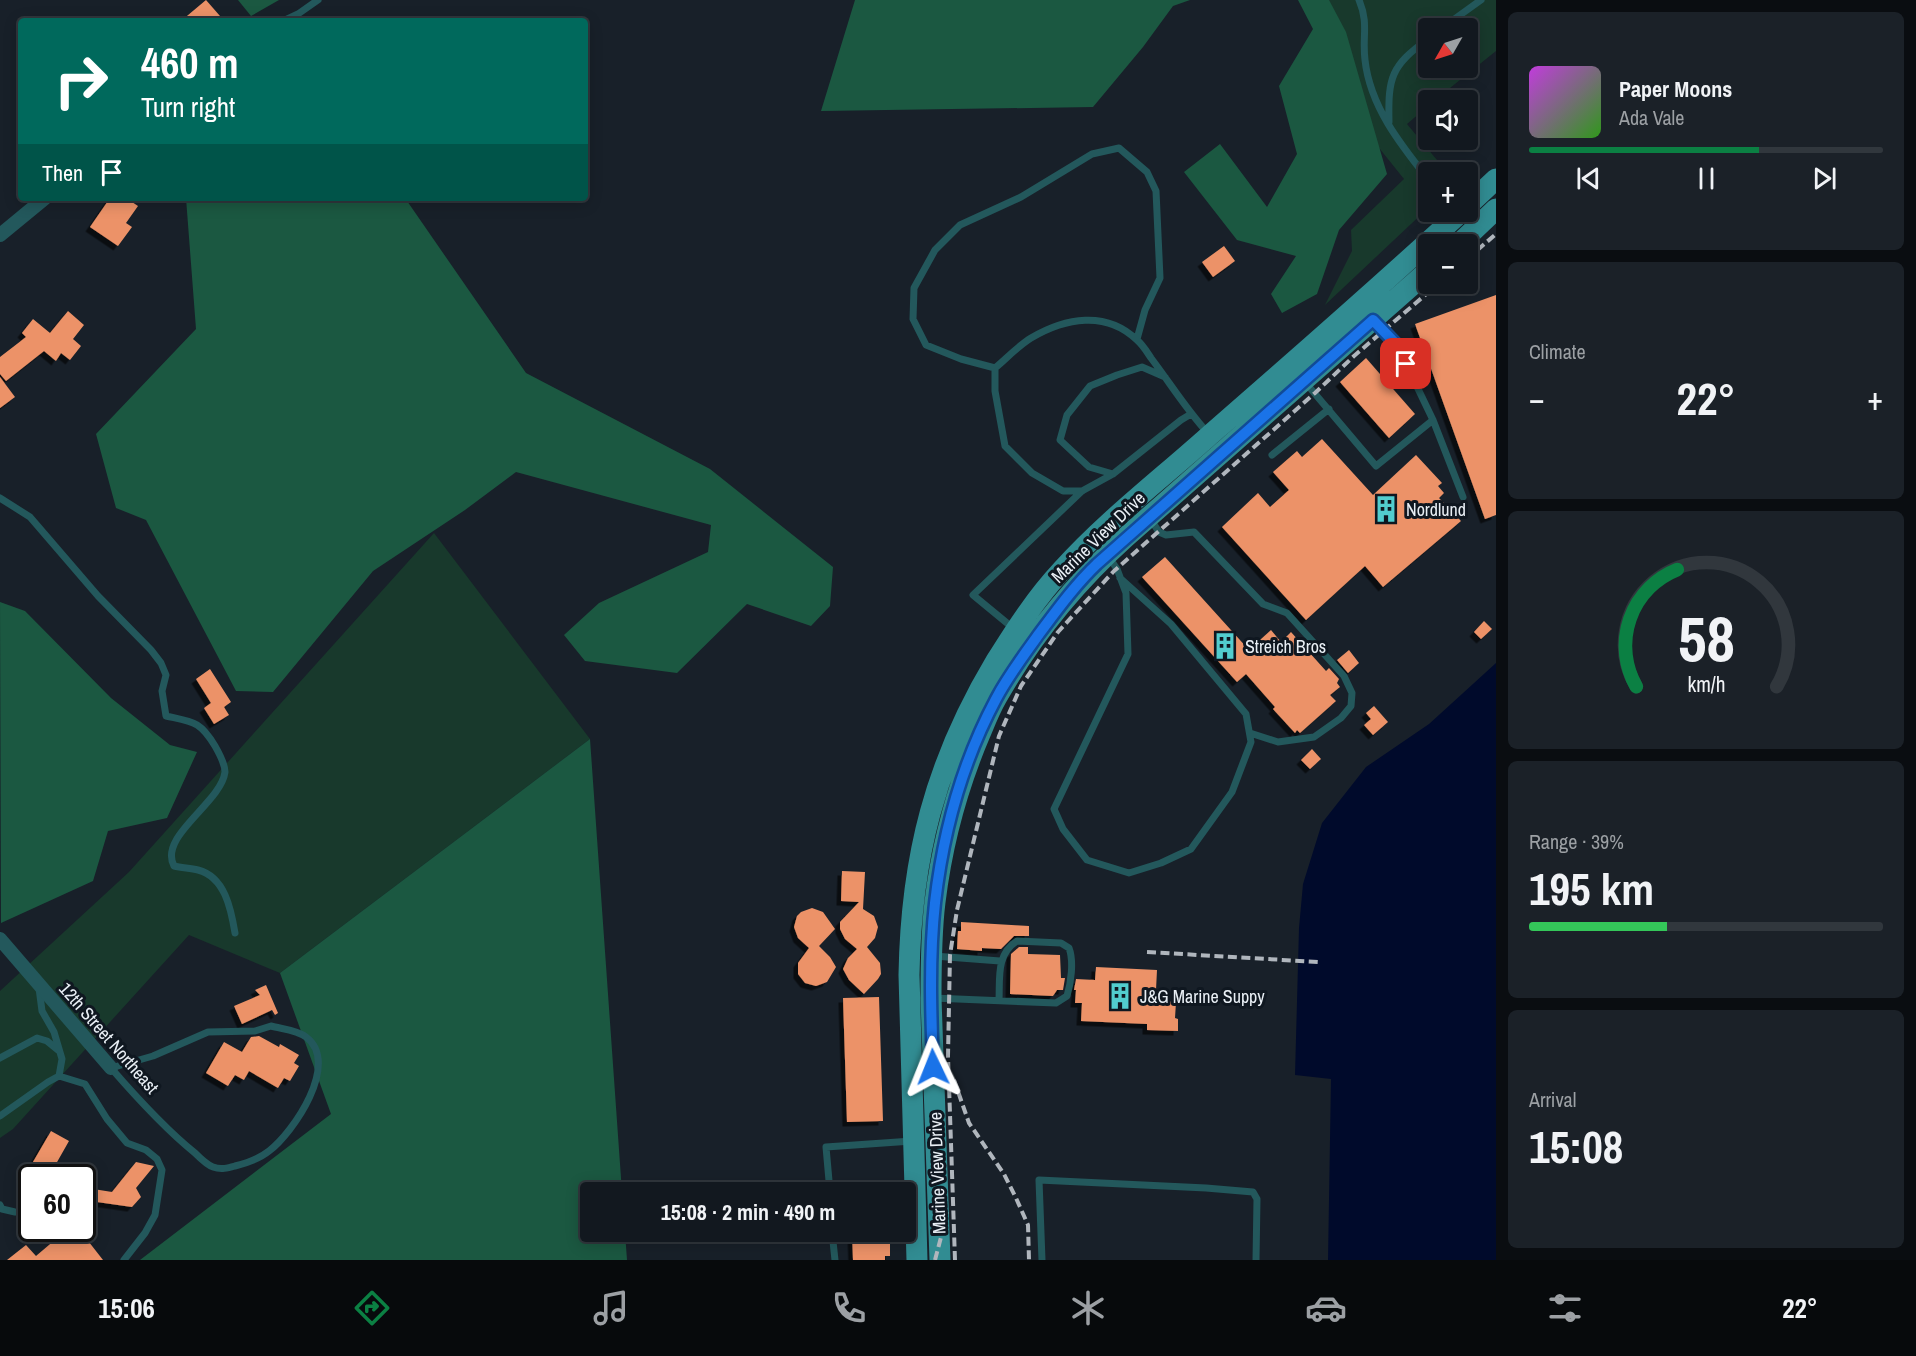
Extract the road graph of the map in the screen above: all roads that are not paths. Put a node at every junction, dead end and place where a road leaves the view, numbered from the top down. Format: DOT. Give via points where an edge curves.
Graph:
graph roads {
  1 [pos="318,0"];
  2 [pos="1359,0"];
  3 [pos="1481,0"];
  4 [pos="289,18"];
  5 [pos="1456,18"];
  6 [pos="1418,47"];
  7 [pos="1389,124"];
  8 [pos="1418,167"];
  9 [pos="1496,179"];
  10 [pos="1478,195"];
  11 [pos="41,201"];
  12 [pos="1496,209"];
  13 [pos="1449,222"];
  14 [pos="1469,234"];
  15 [pos="0,235"];
  16 [pos="1418,280"];
  17 [pos="1373,320"];
  18 [pos="1137,339"];
  19 [pos="995,368"];
  20 [pos="1167,378"];
  21 [pos="1304,380"];
  22 [pos="1329,409"];
  23 [pos="1191,414"];
  24 [pos="1433,420"];
  25 [pos="1210,436"];
  26 [pos="1272,455"];
  27 [pos="1113,474"];
  28 [pos="1082,491"];
  29 [pos="1463,497"];
  30 [pos="0,498"];
  31 [pos="1149,516"];
  32 [pos="1107,554"];
  33 [pos="1120,578"];
  34 [pos="1015,630"];
  35 [pos="1250,733"];
  36 [pos="235,933"];
  37 [pos="0,939"];
  38 [pos="932,956"];
  39 [pos="1000,961"];
  40 [pos="39,985"];
  41 [pos="931,998"];
  42 [pos="999,1000"];
  43 [pos="58,1050"];
  44 [pos="0,1058"];
  45 [pos="111,1068"];
  46 [pos="59,1076"];
  47 [pos="0,1116"];
  48 [pos="936,1139"];
  49 [pos="914,1140"];
  50 [pos="829,1182"];
  51 [pos="1,1209"];
  52 [pos="18,1212"];
  53 [pos="833,1242"];
  54 [pos="124,1260"];
  55 [pos="835,1260"];
  56 [pos="917,1260"];
  57 [pos="940,1260"];
  58 [pos="1042,1260"];
  59 [pos="1256,1260"];
  1 -- 4 [label="lane"];
  2 -- 7 [label="lane" via="1365,15 1369,79"];
  3 -- 5 [label="lane"];
  6 -- 7 [label="lane" via="1396,69 1388,95"];
  7 -- 8 [label="lane"];
  9 -- 10 [label="main road, Marine View Drive"];
  11 -- 15 [label="street"];
  12 -- 14 [label="main road"];
  13 -- 25 [label="main road, Marine View Drive"];
  16 -- 17 [label="main road, Marine View Drive"];
  17 -- 21 [label="main road, Marine View Drive"];
  17 -- 24 [label="lane" via="1397,345"];
  18 -- 19 [label="lane" via="1112,322 1083,319 1058,325 1029,339"];
  18 -- 19 [label="lane" via="1160,278 1156,191 1148,171 1119,148 1092,154 1021,197 960,225 935,250 914,288 913,319 926,345"];
  18 -- 20 [label="lane"];
  19 -- 28 [label="lane" via="1005,446 1032,473 1063,491"];
  20 -- 23 [label="lane"];
  20 -- 27 [label="lane" via="1143,367 1117,375 1090,386 1067,415 1060,440 1089,467"];
  21 -- 22 [label="lane"];
  21 -- 31 [label="main road, Marine View Drive"];
  22 -- 24 [label="lane" via="1376,466"];
  22 -- 26 [label="lane"];
  23 -- 25 [label="lane"];
  23 -- 27 [label="lane"];
  24 -- 29 [label="lane"];
  25 -- 34 [label="main road, Marine View Drive" via="1118,514 1063,568"];
  27 -- 28 [label="lane"];
  28 -- 34 [label="lane" via="973,595"];
  30 -- 36 [label="lane" via="30,517 161,663 166,675 162,691 166,716 196,722 210,737 225,770 220,788 186,826 171,849 170,859 174,866 199,870 216,879 232,914"];
  31 -- 32 [label="main road, Marine View Drive"];
  31 -- 35 [label="lane" via="1159,532 1166,535 1194,532 1263,604 1287,613 1344,676 1352,693 1351,706 1341,718 1314,737 1278,742"];
  32 -- 33 [label="lane"];
  32 -- 38 [label="main road, Marine View Drive" via="1059,607 996,698 960,784 947,835 935,902"];
  33 -- 35 [label="lane" via="1171,624 1246,714"];
  33 -- 35 [label="lane" via="1126,593 1128,654 1054,809 1063,829 1087,860 1129,873 1191,849 1232,792 1251,742"];
  34 -- 49 [label="main road, Marine View Drive" via="978,691 953,744 939,780 917,869 909,975"];
  37 -- 40 [label="street, 12th Street Northeast"];
  38 -- 39 [label="lane"];
  38 -- 41 [label="main road, Marine View Drive"];
  39 -- 42 [label="lane"];
  39 -- 42 [label="lane" via="1017,941 1061,943 1070,952 1069,988 1062,1001"];
  40 -- 43 [label="lane" via="42,1011 54,1032"];
  40 -- 45 [label="street, 12th Street Northeast"];
  41 -- 42 [label="lane"];
  41 -- 48 [label="main road, Marine View Drive"];
  43 -- 44 [label="lane" via="37,1038"];
  43 -- 46 [label="lane" via="62,1059"];
  45 -- 45 [label="lane, 12th Street Northeast" via="182,1143 212,1167 224,1169 249,1163 284,1137 301,1116 314,1089 318,1060 306,1037 271,1026 255,1031 208,1032 153,1056"];
  46 -- 47 [label="lane"];
  46 -- 54 [label="lane" via="85,1084 127,1143 146,1150 162,1170 155,1215"];
  48 -- 49 [label="lane"];
  48 -- 57 [label="main road, Marine View Drive"];
  49 -- 50 [label="lane" via="826,1147"];
  49 -- 56 [label="main road, Marine View Drive"];
  51 -- 52 [label="lane"];
  53 -- 55 [label="lane"];
  58 -- 59 [label="lane" via="1040,1180 1253,1192 1257,1199"];
}
